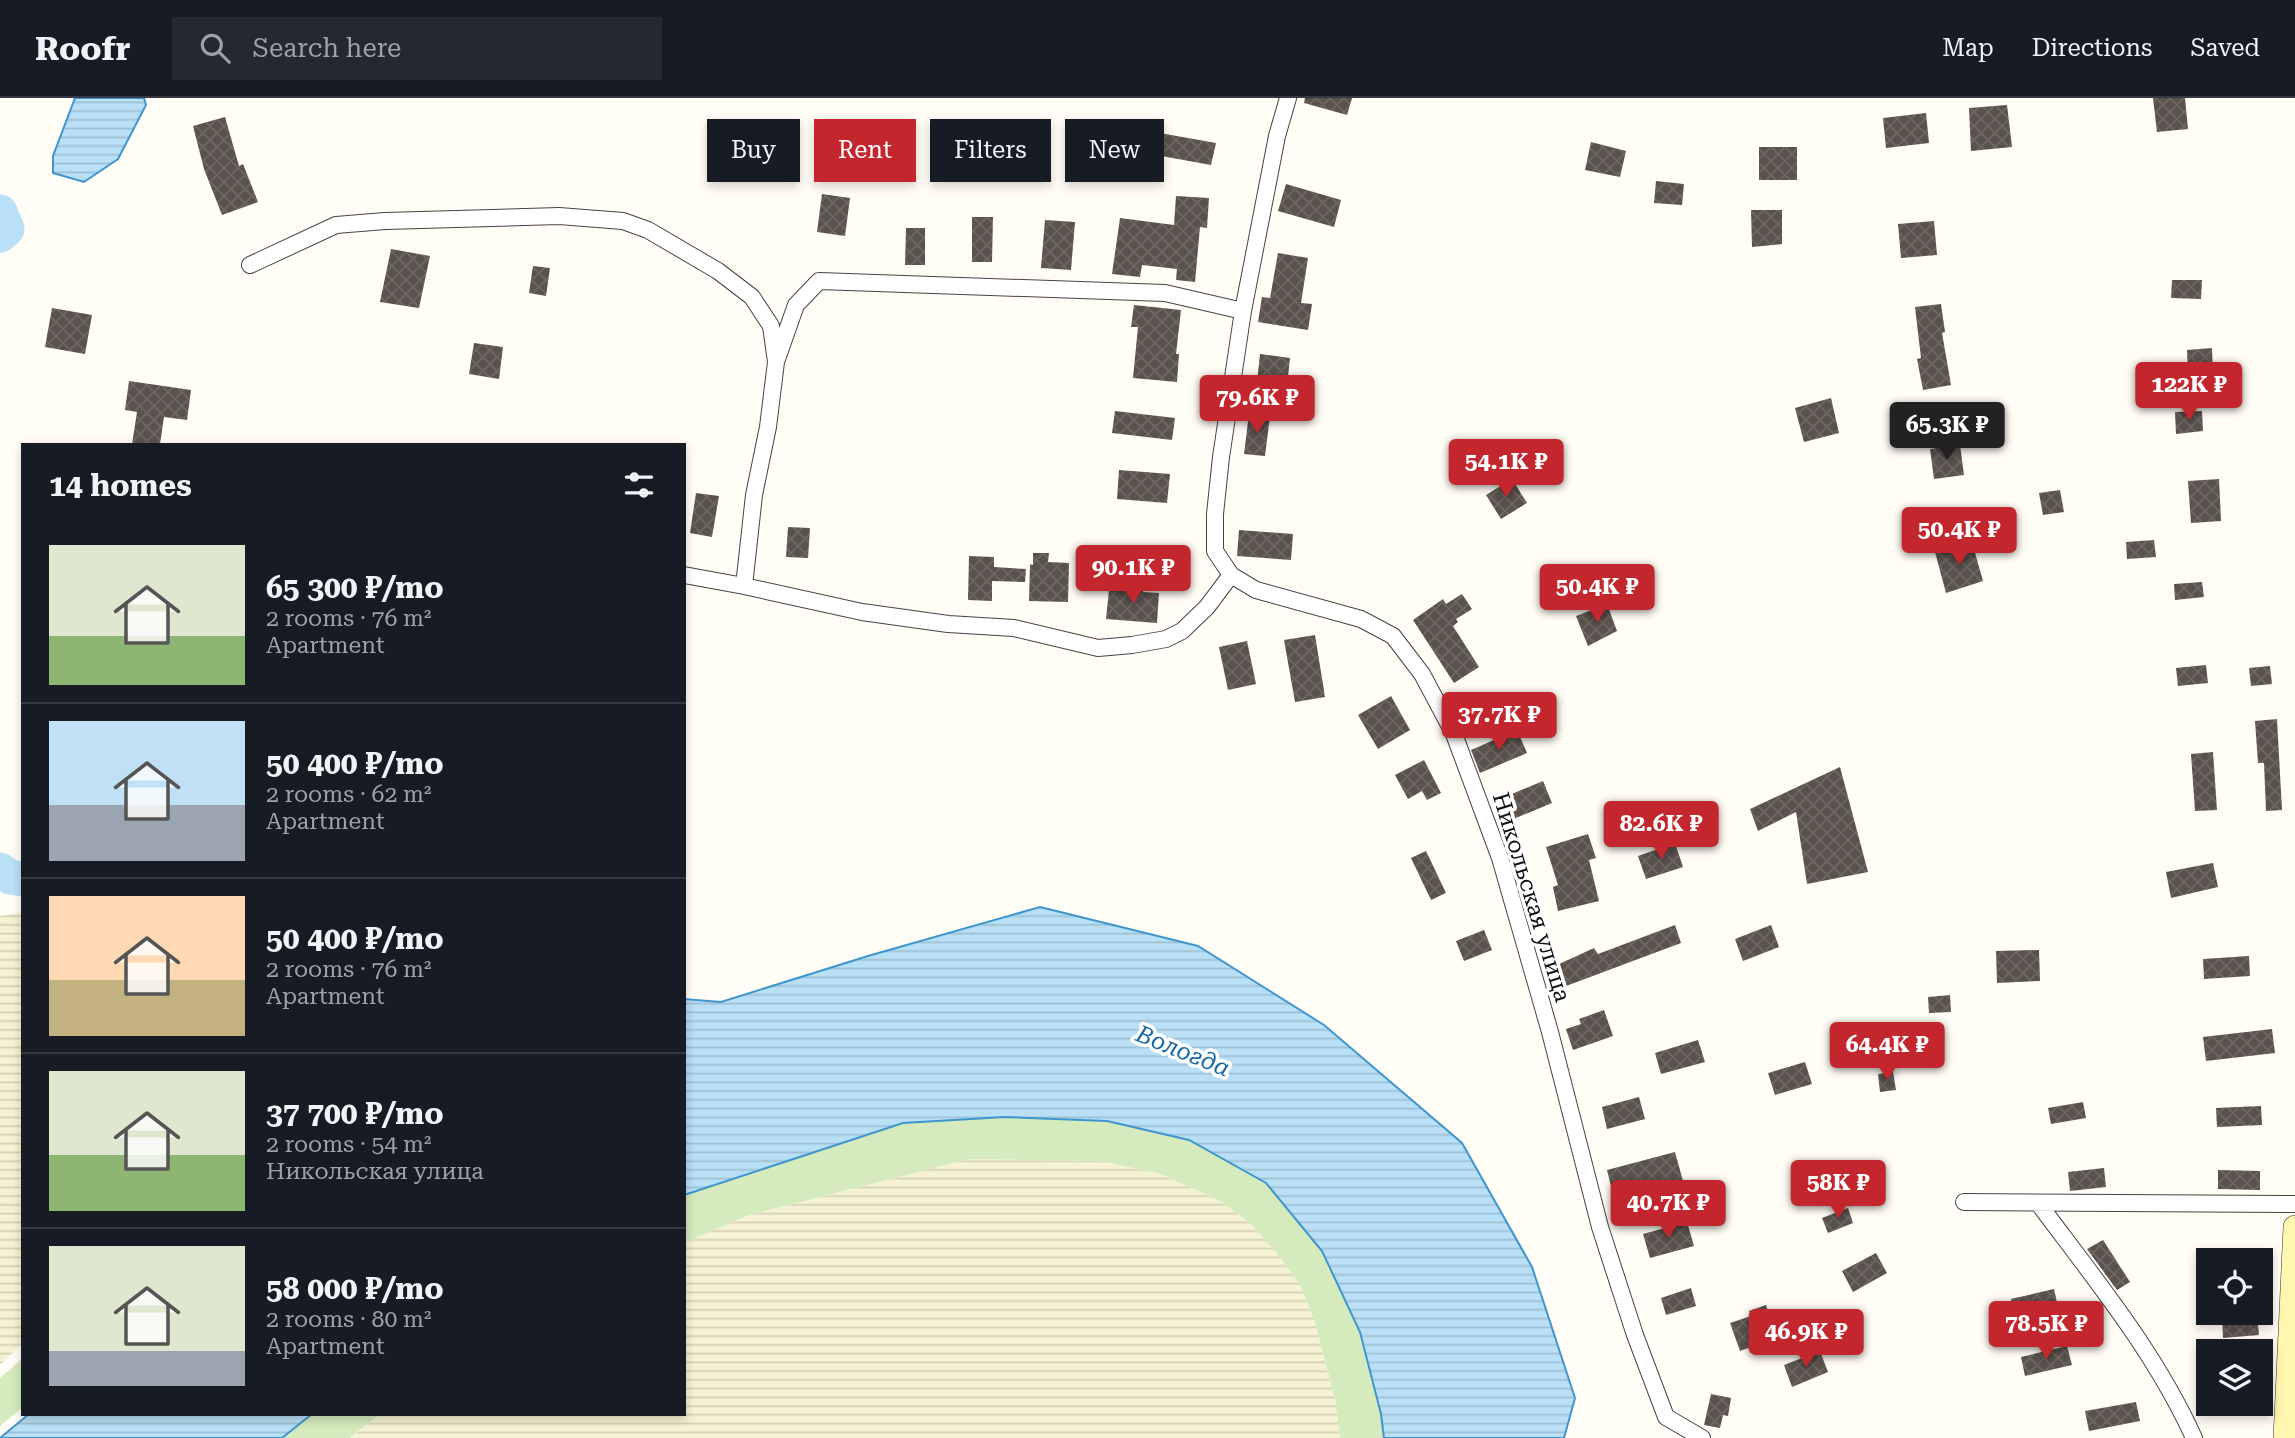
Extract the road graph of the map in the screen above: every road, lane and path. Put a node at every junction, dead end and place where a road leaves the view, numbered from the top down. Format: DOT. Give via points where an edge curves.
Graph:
graph roads {
  1 [pos="1289,98"];
  2 [pos="250,265"];
  3 [pos="1243,311"];
  4 [pos="776,362"];
  5 [pos="686,575"];
  6 [pos="1231,575"];
  7 [pos="744,586"];
  8 [pos="1964,1202"];
  9 [pos="2038,1203"];
  10 [pos="2295,1204"];
  11 [pos="2295,1227"];
  12 [pos="1702,1438"];
  13 [pos="2194,1438"];
  14 [pos="2285,1438"];
  1 -- 3 [label="street" via="1277,136"];
  2 -- 4 [label="street" via="336,225 559,216 623,221 684,250 752,297 771,326"];
  3 -- 4 [label="street" via="1165,293 819,281 796,305"];
  3 -- 6 [label="street" via="1215,514 1216,551"];
  4 -- 7 [label="street"];
  5 -- 7 [label="street"];
  6 -- 7 [label="street" via="1182,631 1166,639 1098,648 1014,628 862,612"];
  6 -- 12 [label="street, Никольская улица" via="1256,590 1361,619 1394,636 1422,674 1454,734 1500,858 1600,1227 1635,1335 1666,1417"];
  8 -- 9 [label="street"];
  9 -- 10 [label="street"];
  9 -- 13 [label="street" via="2176,1398"];
  11 -- 14 [label="street"];
}
